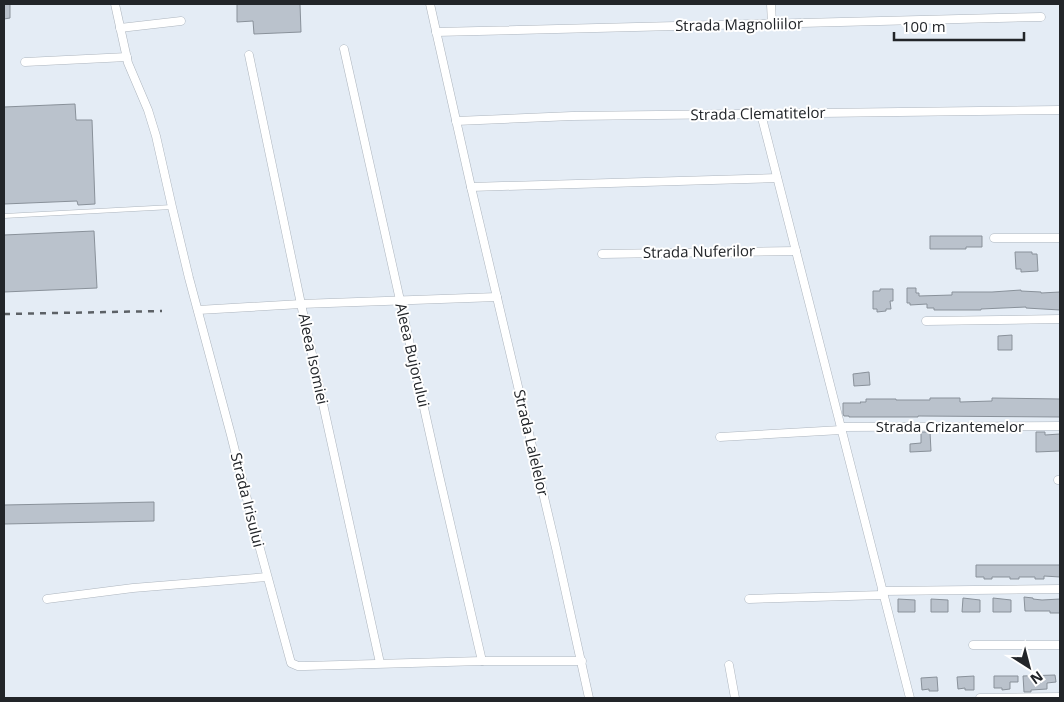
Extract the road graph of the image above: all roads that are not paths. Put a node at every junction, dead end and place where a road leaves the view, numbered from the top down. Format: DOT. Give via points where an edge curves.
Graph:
graph roads {
  1 [pos="115,4"];
  2 [pos="430,4"];
  3 [pos="770,4"];
  4 [pos="1041,17"];
  5 [pos="181,21"];
  6 [pos="772,24"];
  7 [pos="120,28"];
  8 [pos="436,32"];
  9 [pos="344,49"];
  10 [pos="249,55"];
  11 [pos="127,57"];
  12 [pos="25,62"];
  13 [pos="1060,110"];
  14 [pos="761,114"];
  15 [pos="456,121"];
  16 [pos="777,178"];
  17 [pos="472,187"];
  18 [pos="172,207"];
  19 [pos="4,216"];
  20 [pos="994,238"];
  21 [pos="1060,238"];
  22 [pos="796,251"];
  23 [pos="602,254"];
  24 [pos="497,297"];
  25 [pos="400,300"];
  26 [pos="301,304"];
  27 [pos="198,310"];
  28 [pos="1060,319"];
  29 [pos="926,320"];
  30 [pos="1060,426"];
  31 [pos="841,429"];
  32 [pos="720,437"];
  33 [pos="267,577"];
  34 [pos="1060,589"];
  35 [pos="883,593"];
  36 [pos="47,599"];
  37 [pos="749,599"];
  38 [pos="973,645"];
  39 [pos="1060,645"];
  40 [pos="482,661"];
  41 [pos="582,661"];
  42 [pos="380,663"];
  43 [pos="729,665"];
  44 [pos="1060,697"];
  45 [pos="589,698"];
  46 [pos="735,698"];
  47 [pos="910,698"];
  48 [pos="980,698"];
  1 -- 7 [label="street, Strada Irisului"];
  2 -- 8 [label="street, Strada Lalelelor"];
  3 -- 6 [label="street"];
  4 -- 6 [label="street, Strada Magnoliilor"];
  5 -- 7 [label="street"];
  6 -- 8 [label="street, Strada Magnoliilor"];
  7 -- 11 [label="street, Strada Irisului"];
  8 -- 15 [label="street, Strada Lalelelor"];
  9 -- 25 [label="street, Aleea Bujorului"];
  10 -- 26 [label="street, Aleea Isomiei"];
  11 -- 12 [label="street"];
  11 -- 18 [label="street, Strada Irisului" via="152,122"];
  13 -- 14 [label="street, Strada Clematitelor"];
  14 -- 15 [label="street, Strada Clematitelor"];
  14 -- 16 [label="street"];
  15 -- 17 [label="street, Strada Lalelelor"];
  16 -- 17 [label="street"];
  16 -- 22 [label="street"];
  17 -- 24 [label="street, Strada Lalelelor"];
  18 -- 19 [label="lane"];
  18 -- 27 [label="street, Strada Irisului"];
  20 -- 21 [label="street"];
  22 -- 23 [label="street, Strada Nuferilor"];
  22 -- 31 [label="street"];
  24 -- 25 [label="street"];
  24 -- 41 [label="street, Strada Lalelelor"];
  25 -- 26 [label="street"];
  25 -- 40 [label="street, Aleea Bujorului"];
  26 -- 27 [label="street"];
  26 -- 42 [label="street, Aleea Isomiei"];
  27 -- 33 [label="street, Strada Irisului"];
  28 -- 29 [label="street"];
  30 -- 31 [label="street, Strada Crizantemelor"];
  31 -- 32 [label="street"];
  31 -- 35 [label="street"];
  33 -- 36 [label="street"];
  33 -- 42 [label="street, Strada Irisului" via="291,663 306,666"];
  34 -- 35 [label="street"];
  35 -- 37 [label="street"];
  35 -- 47 [label="street"];
  38 -- 39 [label="street"];
  40 -- 41 [label="street, Strada Irisului"];
  40 -- 42 [label="street, Strada Irisului"];
  41 -- 45 [label="street, Strada Lalelelor"];
  43 -- 46 [label="street"];
  44 -- 48 [label="street"];
}
